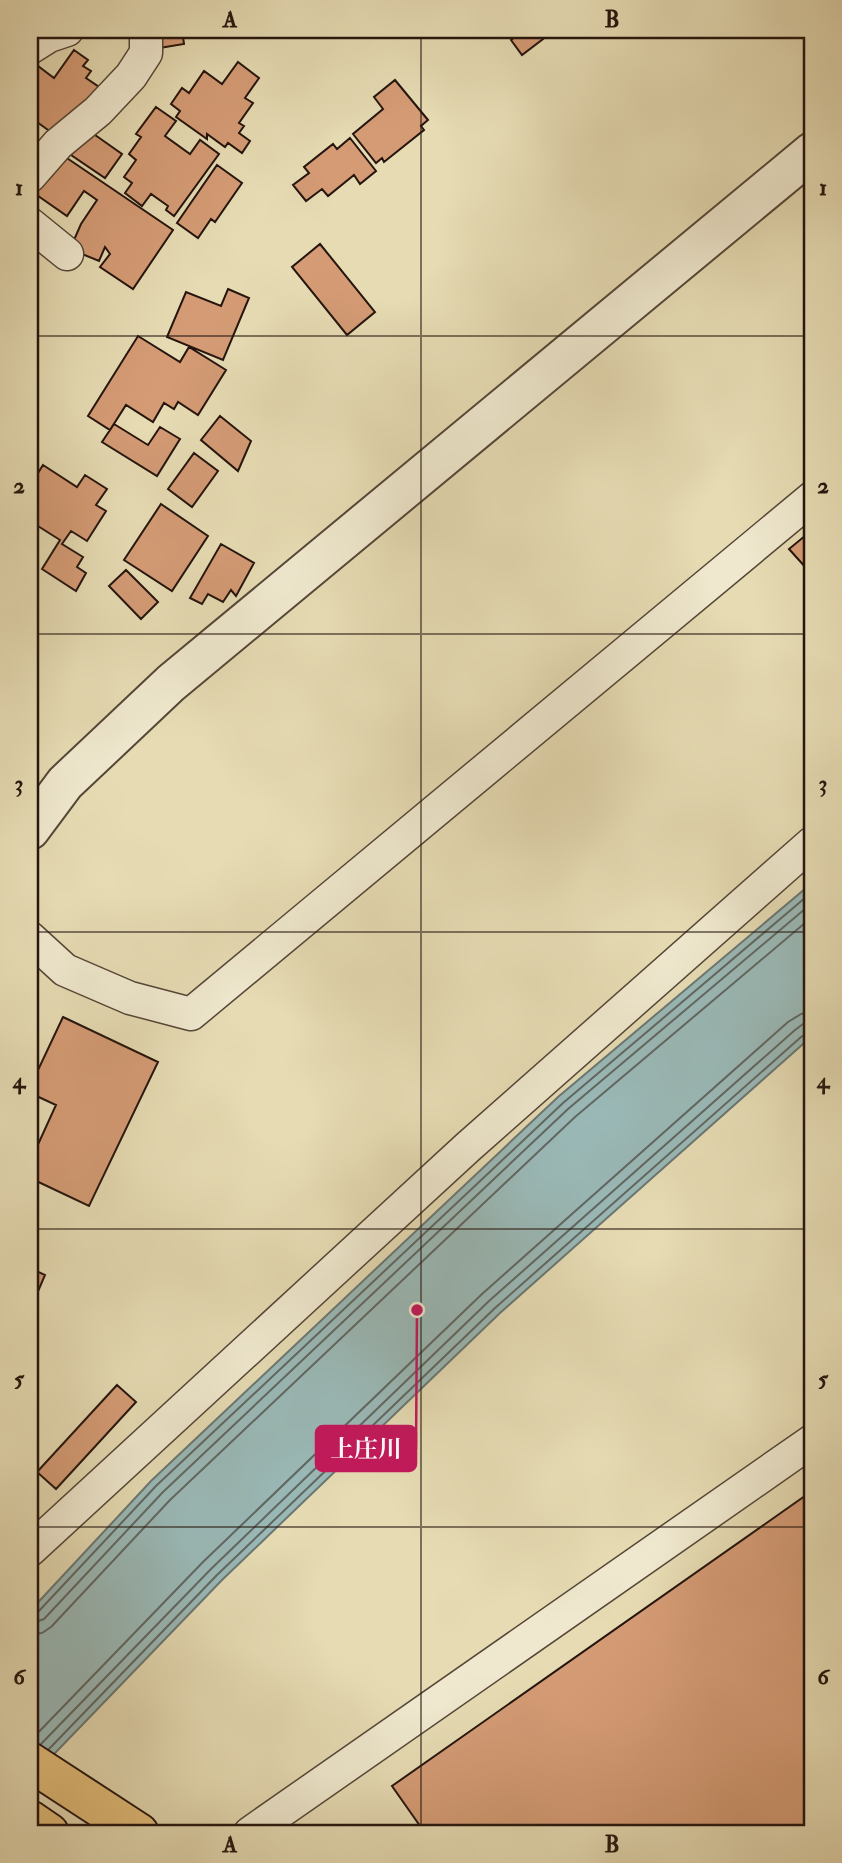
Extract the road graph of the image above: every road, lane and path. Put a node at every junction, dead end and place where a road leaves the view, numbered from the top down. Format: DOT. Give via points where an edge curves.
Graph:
graph roads {
  1 [pos="67,30"];
  2 [pos="146,30"];
  3 [pos="30,48"];
  4 [pos="812,152"];
  5 [pos="30,176"];
  6 [pos="30,224"];
  7 [pos="67,254"];
  8 [pos="812,498"];
  9 [pos="30,830"];
  10 [pos="812,843"];
  11 [pos="30,938"];
  12 [pos="812,1441"];
  13 [pos="30,1550"];
  14 [pos="30,1762"];
  15 [pos="30,1820"];
  16 [pos="48,1833"];
  17 [pos="139,1833"];
  18 [pos="250,1833"];
  1 -- 3 [label="street"];
  2 -- 5 [label="street" via="146,52 131,76"];
  4 -- 9 [label="street" via="171,682 65,783"];
  6 -- 7 [label="street"];
  8 -- 11 [label="street" via="191,1014 130,998 65,970"];
  10 -- 13 [label="street" via="468,1147"];
  12 -- 18 [label="street"];
  14 -- 17 [label="highway"];
  15 -- 16 [label="highway"];
}
